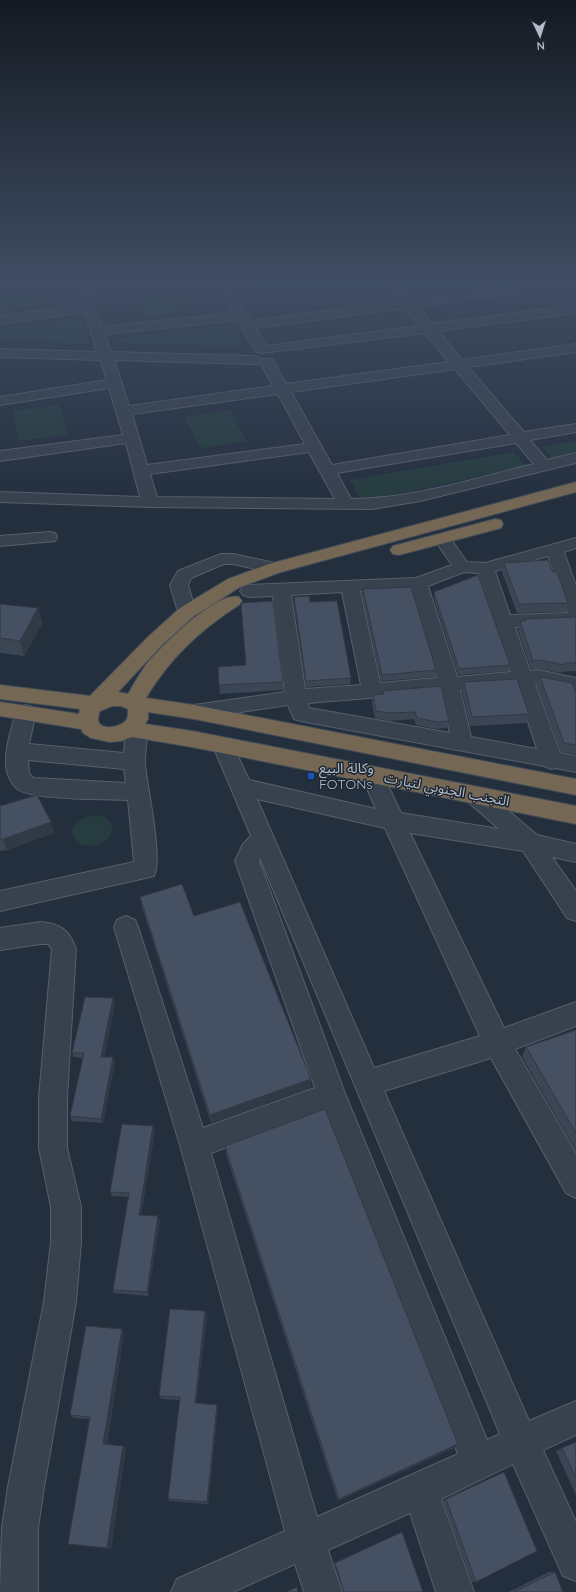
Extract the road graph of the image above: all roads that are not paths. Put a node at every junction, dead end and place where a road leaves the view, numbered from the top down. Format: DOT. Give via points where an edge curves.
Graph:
graph roads {
  1 [pos="106,354"];
  2 [pos="236,354"];
  3 [pos="269,354"];
  4 [pos="450,354"];
  5 [pos="533,354"];
  6 [pos="264,355"];
  7 [pos="459,365"];
  8 [pos="115,383"];
  9 [pos="282,390"];
  10 [pos="0,401"];
  11 [pos="124,411"];
  12 [pos="576,428"];
  13 [pos="520,437"];
  14 [pos="132,438"];
  15 [pos="313,447"];
  16 [pos="0,456"];
  17 [pos="576,458"];
  18 [pos="544,466"];
  19 [pos="327,470"];
  20 [pos="141,471"];
  21 [pos="576,487"];
  22 [pos="0,498"];
  23 [pos="150,502"];
  24 [pos="576,502"];
  25 [pos="346,504"];
  26 [pos="49,537"];
  27 [pos="0,540"];
  28 [pos="442,540"];
  29 [pos="576,543"];
  30 [pos="555,550"];
  31 [pos="276,568"];
  32 [pos="462,568"];
  33 [pos="485,568"];
  34 [pos="418,583"];
  35 [pos="350,587"];
  36 [pos="249,591"];
  37 [pos="281,591"];
  38 [pos="187,612"];
  39 [pos="576,612"];
  40 [pos="576,618"];
  41 [pos="504,621"];
  42 [pos="524,678"];
  43 [pos="449,684"];
  44 [pos="576,685"];
  45 [pos="372,691"];
  46 [pos="0,692"];
  47 [pos="133,703"];
  48 [pos="95,704"];
  49 [pos="0,708"];
  50 [pos="26,712"];
  51 [pos="194,712"];
  52 [pos="298,715"];
  53 [pos="87,723"];
  54 [pos="132,730"];
  55 [pos="462,742"];
  56 [pos="224,746"];
  57 [pos="17,751"];
  58 [pos="552,761"];
  59 [pos="134,762"];
  60 [pos="576,764"];
  61 [pos="372,775"];
  62 [pos="243,787"];
  63 [pos="576,787"];
  64 [pos="138,792"];
  65 [pos="475,795"];
  66 [pos="576,815"];
  67 [pos="393,821"];
  68 [pos="264,838"];
  69 [pos="530,843"];
  70 [pos="576,853"];
  71 [pos="0,901"];
  72 [pos="576,911"];
  73 [pos="126,927"];
  74 [pos="0,939"];
  75 [pos="576,1014"];
  76 [pos="497,1043"];
  77 [pos="366,1084"];
  78 [pos="332,1096"];
  79 [pos="194,1145"];
  80 [pos="576,1183"];
  81 [pos="576,1418"];
  82 [pos="521,1442"];
  83 [pos="479,1462"];
  84 [pos="420,1490"];
  85 [pos="306,1540"];
  86 [pos="576,1563"];
  87 [pos="19,1592"];
  88 [pos="190,1592"];
  89 [pos="323,1592"];
  90 [pos="455,1592"];
  1 -- 8 [label="street"];
  2 -- 6 [label="street"];
  3 -- 6 [label="street"];
  4 -- 7 [label="street"];
  5 -- 7 [label="street"];
  6 -- 9 [label="street"];
  7 -- 9 [label="street"];
  7 -- 13 [label="street"];
  8 -- 10 [label="street"];
  8 -- 11 [label="street"];
  9 -- 11 [label="street"];
  9 -- 15 [label="street"];
  11 -- 14 [label="street"];
  12 -- 13 [label="street"];
  13 -- 18 [label="street"];
  13 -- 19 [label="street"];
  14 -- 16 [label="street"];
  14 -- 20 [label="street"];
  15 -- 19 [label="street"];
  15 -- 20 [label="street"];
  17 -- 18 [label="street"];
  18 -- 25 [label="street" via="399,500"];
  19 -- 25 [label="street"];
  20 -- 23 [label="street"];
  21 -- 31 [label="highway"];
  22 -- 23 [label="street"];
  23 -- 25 [label="street"];
  24 -- 28 [label="highway"];
  26 -- 27 [label="street"];
  28 -- 32 [label="street"];
  28 -- 36 [label="highway" via="328,567"];
  29 -- 30 [label="street"];
  30 -- 33 [label="street"];
  30 -- 39 [label="street"];
  31 -- 38 [label="highway" via="234,583"];
  31 -- 38 [label="street" via="221,559 184,575 178,585"];
  32 -- 33 [label="street"];
  32 -- 34 [label="street"];
  33 -- 41 [label="street"];
  34 -- 35 [label="street"];
  34 -- 43 [label="street"];
  35 -- 37 [label="street"];
  35 -- 45 [label="street"];
  36 -- 37 [label="street"];
  36 -- 47 [label="highway" via="218,610 186,635 154,670"];
  37 -- 52 [label="street"];
  38 -- 48 [label="highway"];
  40 -- 41 [label="street"];
  41 -- 42 [label="street"];
  42 -- 43 [label="street"];
  42 -- 44 [label="street" via="538,677"];
  42 -- 58 [label="street"];
  43 -- 45 [label="street"];
  43 -- 55 [label="street"];
  45 -- 52 [label="street"];
  46 -- 48 [label="highway"];
  47 -- 48 [label="highway" via="110,698"];
  47 -- 51 [label="highway, التجنب الجنوبي لتيارت"];
  47 -- 54 [label="highway" via="138,706 139,713"];
  48 -- 53 [label="highway" via="88,713"];
  49 -- 50 [label="highway"];
  50 -- 53 [label="highway"];
  50 -- 57 [label="street"];
  51 -- 52 [label="highway, التجنب الجنوبي لتيارت"];
  51 -- 52 [label="street"];
  52 -- 55 [label="street"];
  52 -- 63 [label="highway, التجنب الجنوبي لتيارت"];
  53 -- 54 [label="highway" via="104,735"];
  54 -- 56 [label="highway, التجنب الجنوبي لتيارت"];
  54 -- 59 [label="street"];
  55 -- 58 [label="street"];
  56 -- 61 [label="highway, التجنب الجنوبي لتيارت"];
  56 -- 62 [label="street"];
  57 -- 59 [label="street"];
  57 -- 64 [label="street" via="19,775 30,785"];
  58 -- 60 [label="street"];
  59 -- 64 [label="street"];
  61 -- 65 [label="highway, التجنب الجنوبي لتيارت"];
  61 -- 67 [label="street"];
  62 -- 67 [label="street"];
  62 -- 68 [label="street"];
  64 -- 71 [label="street" via="146,869"];
  65 -- 66 [label="highway, التجنب الجنوبي لتيارت"];
  65 -- 69 [label="street"];
  67 -- 69 [label="street"];
  67 -- 76 [label="street"];
  68 -- 77 [label="street"];
  68 -- 78 [label="street" via="251,850 247,861"];
  69 -- 70 [label="street"];
  69 -- 72 [label="street"];
  73 -- 79 [label="street"];
  74 -- 87 [label="street" via="23,935 53,935 64,949 52,1097 53,1148 66,1207 66,1242 60,1302 21,1521"];
  75 -- 76 [label="street"];
  76 -- 77 [label="street"];
  76 -- 80 [label="street"];
  77 -- 82 [label="street"];
  78 -- 79 [label="street"];
  78 -- 83 [label="street"];
  79 -- 85 [label="street"];
  81 -- 82 [label="street"];
  82 -- 83 [label="street"];
  82 -- 86 [label="street"];
  83 -- 84 [label="street"];
  84 -- 85 [label="street"];
  84 -- 90 [label="street"];
  85 -- 88 [label="street"];
  85 -- 89 [label="street"];
}
